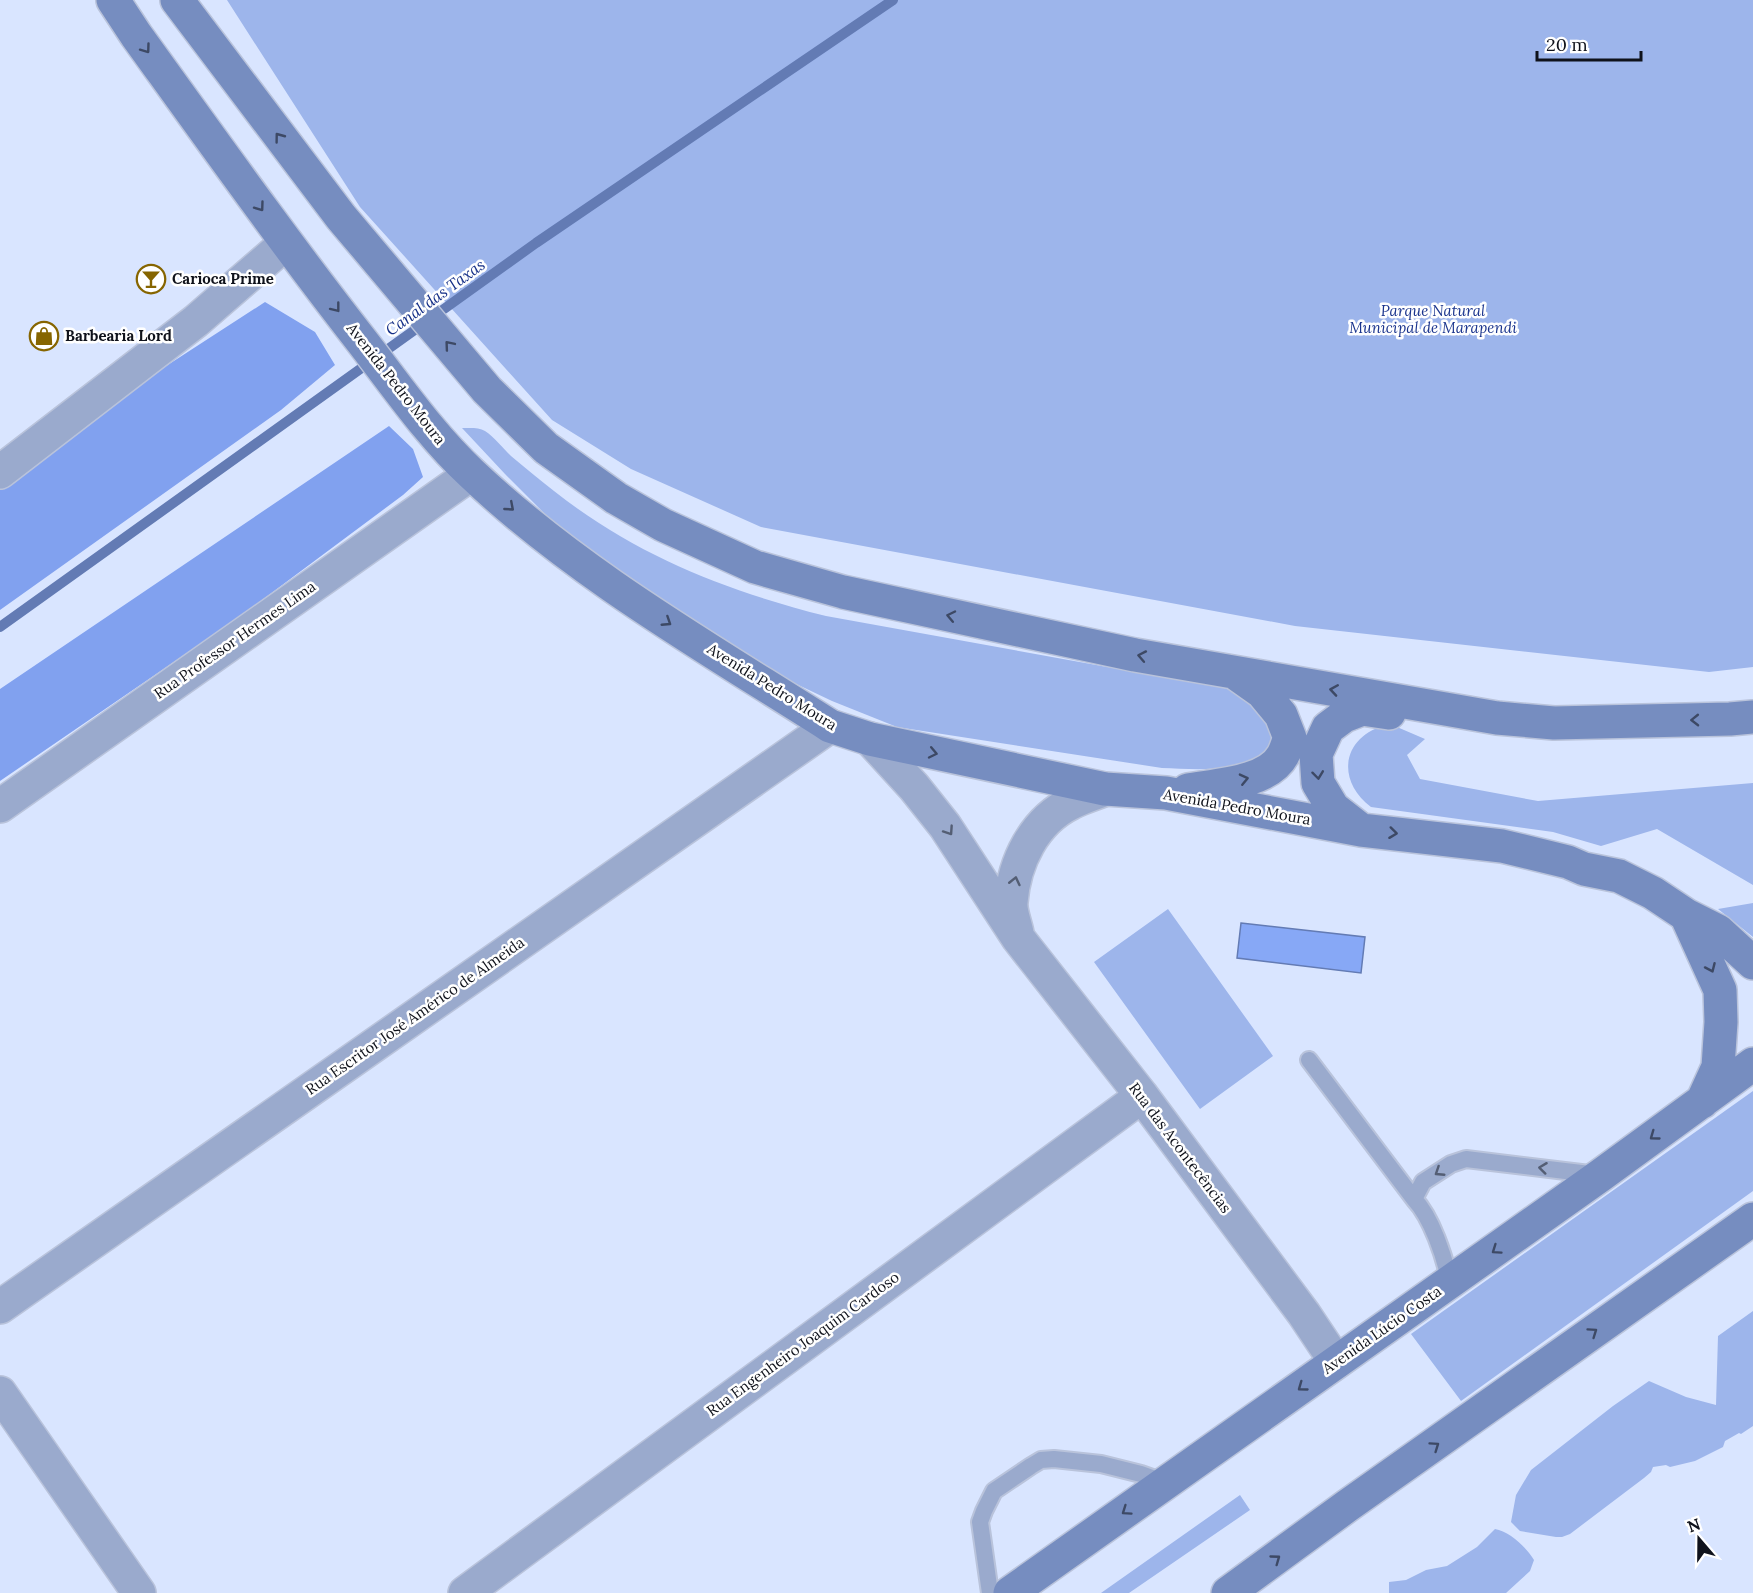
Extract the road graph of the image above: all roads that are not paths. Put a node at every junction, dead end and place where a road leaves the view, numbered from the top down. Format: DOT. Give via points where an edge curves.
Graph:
graph roads {
  1 [pos="113,0"];
  2 [pos="177,0"];
  3 [pos="293,253"];
  4 [pos="0,472"];
  5 [pos="471,474"];
  6 [pos="1238,674"];
  7 [pos="1753,717"];
  8 [pos="1497,718"];
  9 [pos="830,726"];
  10 [pos="870,739"];
  11 [pos="1105,789"];
  12 [pos="1166,794"];
  13 [pos="0,806"];
  14 [pos="1361,830"];
  15 [pos="1686,915"];
  16 [pos="1018,938"];
  17 [pos="1753,963"];
  18 [pos="1308,1060"];
  19 [pos="1753,1064"];
  20 [pos="1142,1096"];
  21 [pos="1702,1102"];
  22 [pos="1601,1175"];
  23 [pos="1414,1199"];
  24 [pos="1753,1219"];
  25 [pos="1450,1282"];
  26 [pos="0,1306"];
  27 [pos="1336,1362"];
  28 [pos="0,1393"];
  29 [pos="1166,1483"];
  30 [pos="139,1593"];
  31 [pos="465,1593"];
  32 [pos="990,1593"];
  33 [pos="1010,1593"];
  34 [pos="1228,1593"];
  1 -- 3 [label="main road, Avenida Pedro Moura, one-way"];
  6 -- 2 [label="main road, one-way" via="843,592 754,567 663,525 616,498 546,448 487,390 340,217"];
  3 -- 4 [label="street" via="196,321"];
  3 -- 5 [label="main road, Avenida Pedro Moura, one-way" via="437,438"];
  5 -- 9 [label="main road, Avenida Pedro Moura, one-way" via="535,529 616,588"];
  5 -- 13 [label="street, Rua Professor Hermes Lima"];
  8 -- 6 [label="main road, one-way"];
  12 -- 6 [label="main road, one-way" via="1250,778 1268,770 1282,757 1290,738 1281,715 1262,692"];
  7 -- 8 [label="main road, one-way" via="1554,723"];
  8 -- 14 [label="main road, one-way" via="1466,725 1362,709 1328,728 1316,754 1318,783 1333,808"];
  9 -- 10 [label="main road, Avenida Pedro Moura"];
  9 -- 26 [label="street, Rua Escritor José Américo de Almeida"];
  10 -- 11 [label="main road, Avenida Pedro Moura, one-way"];
  10 -- 16 [label="street, Rua das Acontecências, one-way" via="945,826"];
  11 -- 12 [label="main road, Avenida Pedro Moura"];
  16 -- 11 [label="street, Rua das Acontecências, one-way" via="1011,904 1024,852 1039,827 1069,804"];
  12 -- 14 [label="main road, Avenida Pedro Moura"];
  14 -- 15 [label="main road, Avenida Pedro Moura, one-way" via="1502,846 1568,862 1619,876"];
  15 -- 17 [label="main road, Avenida Pedro Moura" via="1718,932"];
  15 -- 21 [label="main road, one-way" via="1720,990 1718,1067"];
  16 -- 20 [label="street, Rua das Acontecências"];
  18 -- 23 [label="lane"];
  19 -- 21 [label="main road, Avenida Lúcio Costa"];
  20 -- 27 [label="street, Rua das Acontecências"];
  20 -- 31 [label="street, Rua Engenheiro Joaquim Cardoso"];
  21 -- 22 [label="main road, Avenida Lúcio Costa, one-way"];
  22 -- 23 [label="lane, one-way" via="1466,1159 1424,1182"];
  22 -- 25 [label="main road, Avenida Lúcio Costa, one-way"];
  23 -- 25 [label="lane" via="1421,1206"];
  34 -- 24 [label="main road, one-way"];
  25 -- 27 [label="main road, Avenida Lúcio Costa"];
  27 -- 29 [label="main road, Avenida Lúcio Costa, one-way"];
  28 -- 30 [label="street"];
  29 -- 32 [label="lane" via="1101,1464 1041,1460 1031,1466 994,1491 980,1522"];
  29 -- 33 [label="main road, Avenida Lúcio Costa, one-way"];
}
